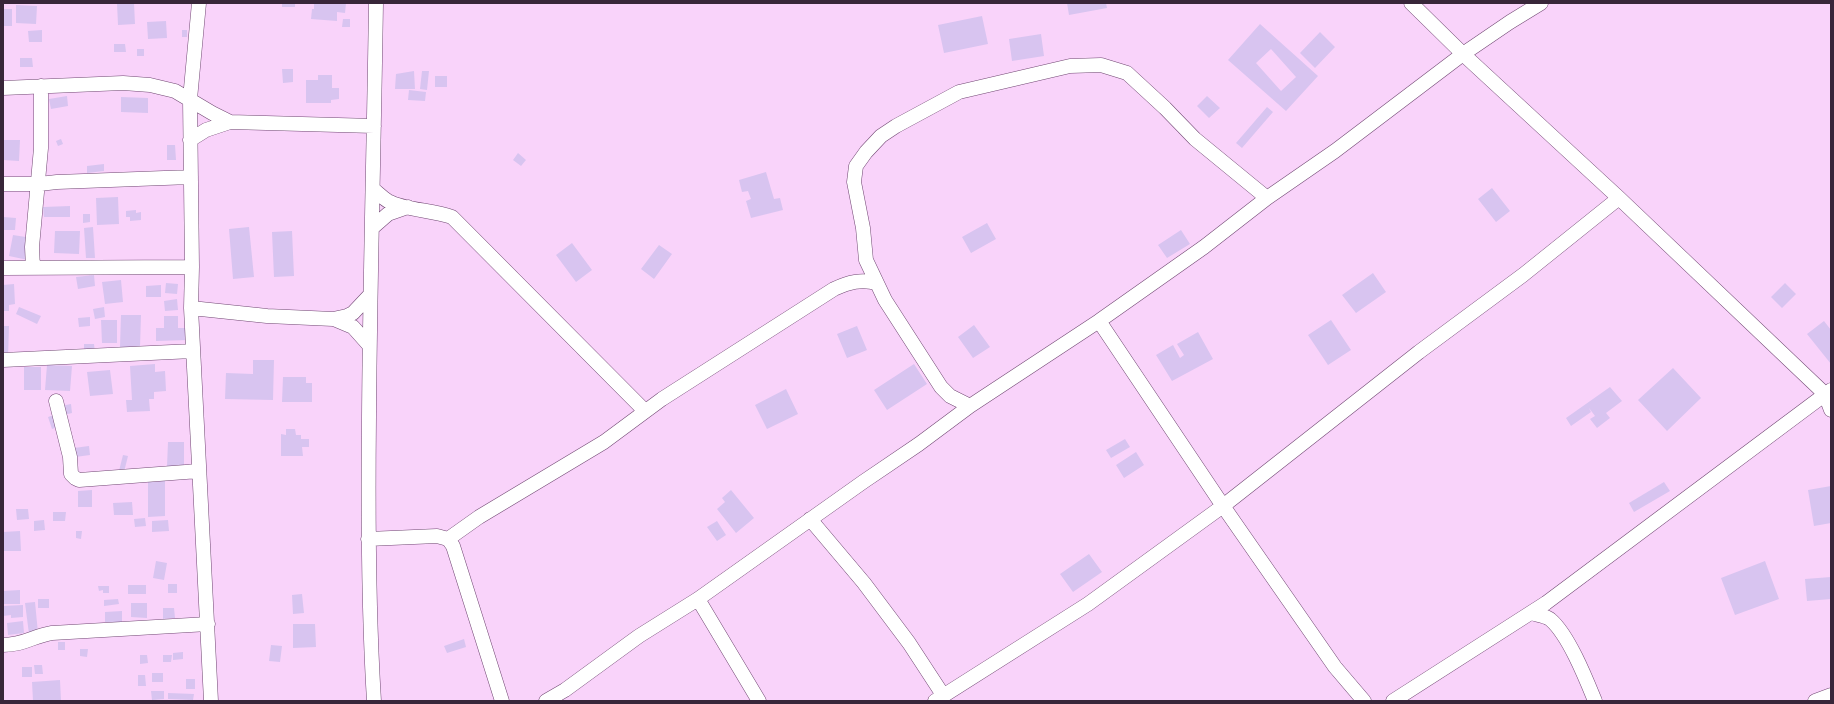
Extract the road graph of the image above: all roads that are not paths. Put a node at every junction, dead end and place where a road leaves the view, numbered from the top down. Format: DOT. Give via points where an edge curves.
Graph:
graph roads {
  1 [pos="199,3"];
  2 [pos="376,3"];
  3 [pos="1411,3"];
  4 [pos="1541,3"];
  5 [pos="1463,54"];
  6 [pos="41,86"];
  7 [pos="3,88"];
  8 [pos="190,99"];
  9 [pos="230,122"];
  10 [pos="374,126"];
  11 [pos="190,140"];
  12 [pos="191,177"];
  13 [pos="3,184"];
  14 [pos="39,184"];
  15 [pos="373,189"];
  16 [pos="1267,198"];
  17 [pos="1619,198"];
  18 [pos="408,207"];
  19 [pos="372,228"];
  20 [pos="192,267"];
  21 [pos="3,268"];
  22 [pos="33,268"];
  23 [pos="877,283"];
  24 [pos="370,296"];
  25 [pos="191,308"];
  26 [pos="333,319"];
  27 [pos="1099,321"];
  28 [pos="369,345"];
  29 [pos="194,351"];
  30 [pos="3,360"];
  31 [pos="1828,392"];
  32 [pos="56,401"];
  33 [pos="970,406"];
  34 [pos="1831,410"];
  35 [pos="645,411"];
  36 [pos="200,471"];
  37 [pos="1223,506"];
  38 [pos="810,519"];
  39 [pos="368,539"];
  40 [pos="448,539"];
  41 [pos="698,599"];
  42 [pos="1531,613"];
  43 [pos="208,624"];
  44 [pos="3,645"];
  45 [pos="1831,695"];
  46 [pos="939,698"];
  47 [pos="211,701"];
  48 [pos="374,701"];
  49 [pos="502,701"];
  50 [pos="546,701"];
  51 [pos="759,701"];
  52 [pos="1364,701"];
  53 [pos="1393,701"];
  54 [pos="1595,701"];
  55 [pos="1815,701"];
  1 -- 8 [label="street"];
  2 -- 10 [label="street"];
  3 -- 5 [label="street"];
  4 -- 5 [label="street"];
  5 -- 16 [label="street" via="1335,151"];
  5 -- 17 [label="street"];
  6 -- 7 [label="street"];
  6 -- 8 [label="street" via="123,83 150,85 175,90"];
  6 -- 14 [label="street"];
  8 -- 9 [label="street"];
  8 -- 11 [label="street"];
  9 -- 10 [label="street"];
  9 -- 11 [label="street" via="206,130"];
  10 -- 15 [label="street"];
  11 -- 12 [label="street"];
  12 -- 14 [label="street"];
  12 -- 20 [label="street"];
  13 -- 14 [label="street"];
  14 -- 22 [label="street" via="32,247"];
  15 -- 18 [label="street" via="388,201"];
  15 -- 19 [label="street"];
  16 -- 23 [label="street" via="1194,139 1127,73 1101,65 1070,66 959,92 896,126 881,136 866,152 856,166 854,182 866,260"];
  16 -- 27 [label="street" via="1204,247"];
  17 -- 31 [label="street"];
  17 -- 37 [label="street"];
  18 -- 19 [label="street" via="388,214"];
  18 -- 35 [label="street" via="452,218"];
  19 -- 24 [label="street"];
  20 -- 22 [label="street"];
  20 -- 25 [label="street"];
  21 -- 22 [label="street"];
  23 -- 33 [label="street" via="941,387 950,396"];
  23 -- 35 [label="street" via="855,281 834,289"];
  24 -- 26 [label="street" via="353,313"];
  24 -- 28 [label="street"];
  25 -- 26 [label="street" via="267,316"];
  25 -- 29 [label="street"];
  26 -- 28 [label="street" via="353,327"];
  27 -- 33 [label="street"];
  27 -- 37 [label="street"];
  28 -- 39 [label="street"];
  29 -- 30 [label="street"];
  29 -- 36 [label="street"];
  31 -- 34 [label="street"];
  31 -- 42 [label="street"];
  32 -- 36 [label="street" via="70,457 71,474 74,478 79,480"];
  33 -- 38 [label="street"];
  35 -- 40 [label="street" via="604,442 479,517"];
  36 -- 43 [label="street"];
  37 -- 46 [label="street" via="1088,604"];
  37 -- 52 [label="street" via="1335,667"];
  38 -- 41 [label="street"];
  38 -- 46 [label="street" via="864,582 909,643"];
  39 -- 40 [label="street" via="437,536"];
  39 -- 48 [label="street"];
  40 -- 49 [label="street" via="453,546"];
  41 -- 50 [label="street" via="639,636"];
  41 -- 51 [label="street"];
  42 -- 53 [label="street"];
  42 -- 54 [label="street" via="1551,619 1582,670"];
  43 -- 44 [label="street" via="52,633 20,644"];
  43 -- 47 [label="street"];
  45 -- 55 [label="street"];
}
